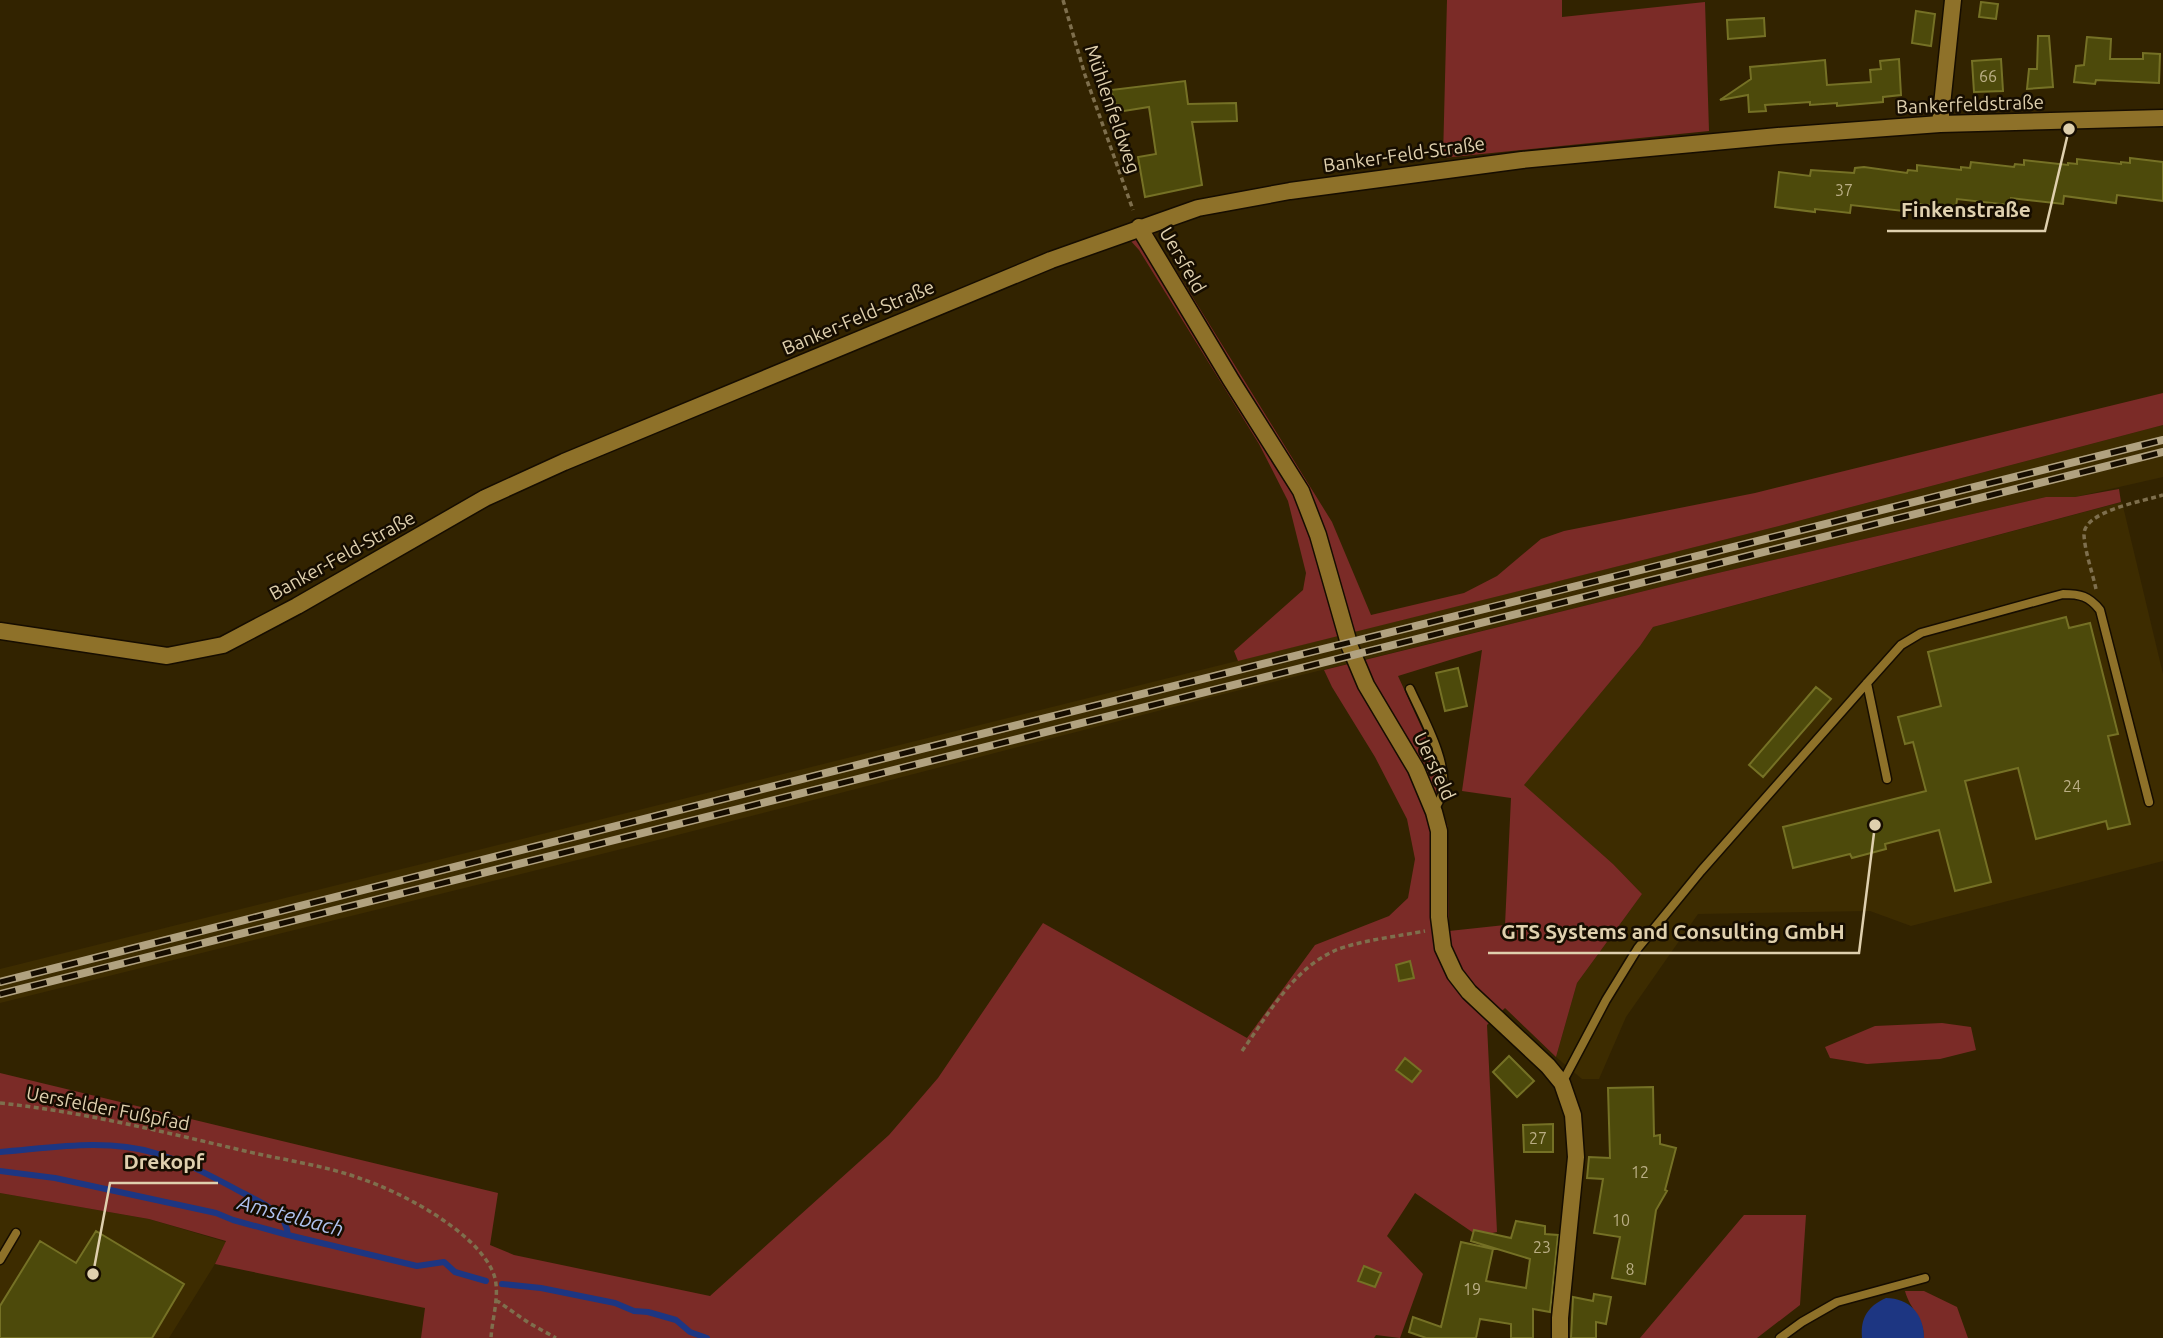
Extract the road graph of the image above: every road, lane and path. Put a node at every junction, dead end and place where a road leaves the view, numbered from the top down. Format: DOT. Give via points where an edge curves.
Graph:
graph roads {
  1 [pos="1063,0"];
  2 [pos="1953,0"];
  3 [pos="2163,118"];
  4 [pos="1940,124"];
  5 [pos="1778,136"];
  6 [pos="1139,227"];
  7 [pos="2163,495"];
  8 [pos="2092,599"];
  9 [pos="0,631"];
  10 [pos="1867,683"];
  11 [pos="1410,689"];
  12 [pos="1887,779"];
  13 [pos="2149,802"];
  14 [pos="1434,812"];
  15 [pos="1441,928"];
  16 [pos="1242,1051"];
  17 [pos="1562,1083"];
  18 [pos="0,1103"];
  19 [pos="16,1233"];
  20 [pos="0,1259"];
  21 [pos="1925,1278"];
  22 [pos="496,1300"];
  23 [pos="491,1338"];
  24 [pos="556,1338"];
  25 [pos="1560,1338"];
  26 [pos="1780,1338"];
  1 -- 6 [label="path, Mühlenfeldweg"];
  2 -- 4 [label="street"];
  3 -- 4 [label="street, Bankerfeldstraße"];
  4 -- 5 [label="street, Bankerfeldstraße"];
  5 -- 6 [label="street, Banker-Feld-Straße" via="1427,171 1198,208"];
  6 -- 9 [label="street, Banker-Feld-Straße" via="938,306 485,498 223,645 167,656"];
  6 -- 14 [label="street, Uersfeld" via="1301,491 1350,647"];
  7 -- 8 [label="path" via="2089,522 2084,535 2096,590"];
  8 -- 10 [label="lane" via="2063,594 1921,633 1901,645"];
  8 -- 13 [label="lane" via="2100,610"];
  10 -- 12 [label="lane"];
  10 -- 17 [label="lane" via="1638,948"];
  11 -- 14 [label="lane" via="1443,774 1443,793"];
  14 -- 15 [label="street, Uersfeld" via="1439,831"];
  15 -- 16 [label="path" via="1336,950 1318,961 1287,988"];
  15 -- 17 [label="street, Uersfeld" via="1443,948 1469,992"];
  17 -- 25 [label="street, Uersfeld" via="1573,1115 1576,1157"];
  18 -- 22 [label="path, Uersfelder Fußpfad" via="136,1125 359,1178 424,1207 481,1252 494,1273"];
  19 -- 20 [label="lane"];
  21 -- 26 [label="lane" via="1837,1302"];
  22 -- 23 [label="path, Uersfelder Fußpfad"];
  22 -- 24 [label="path"];
}
